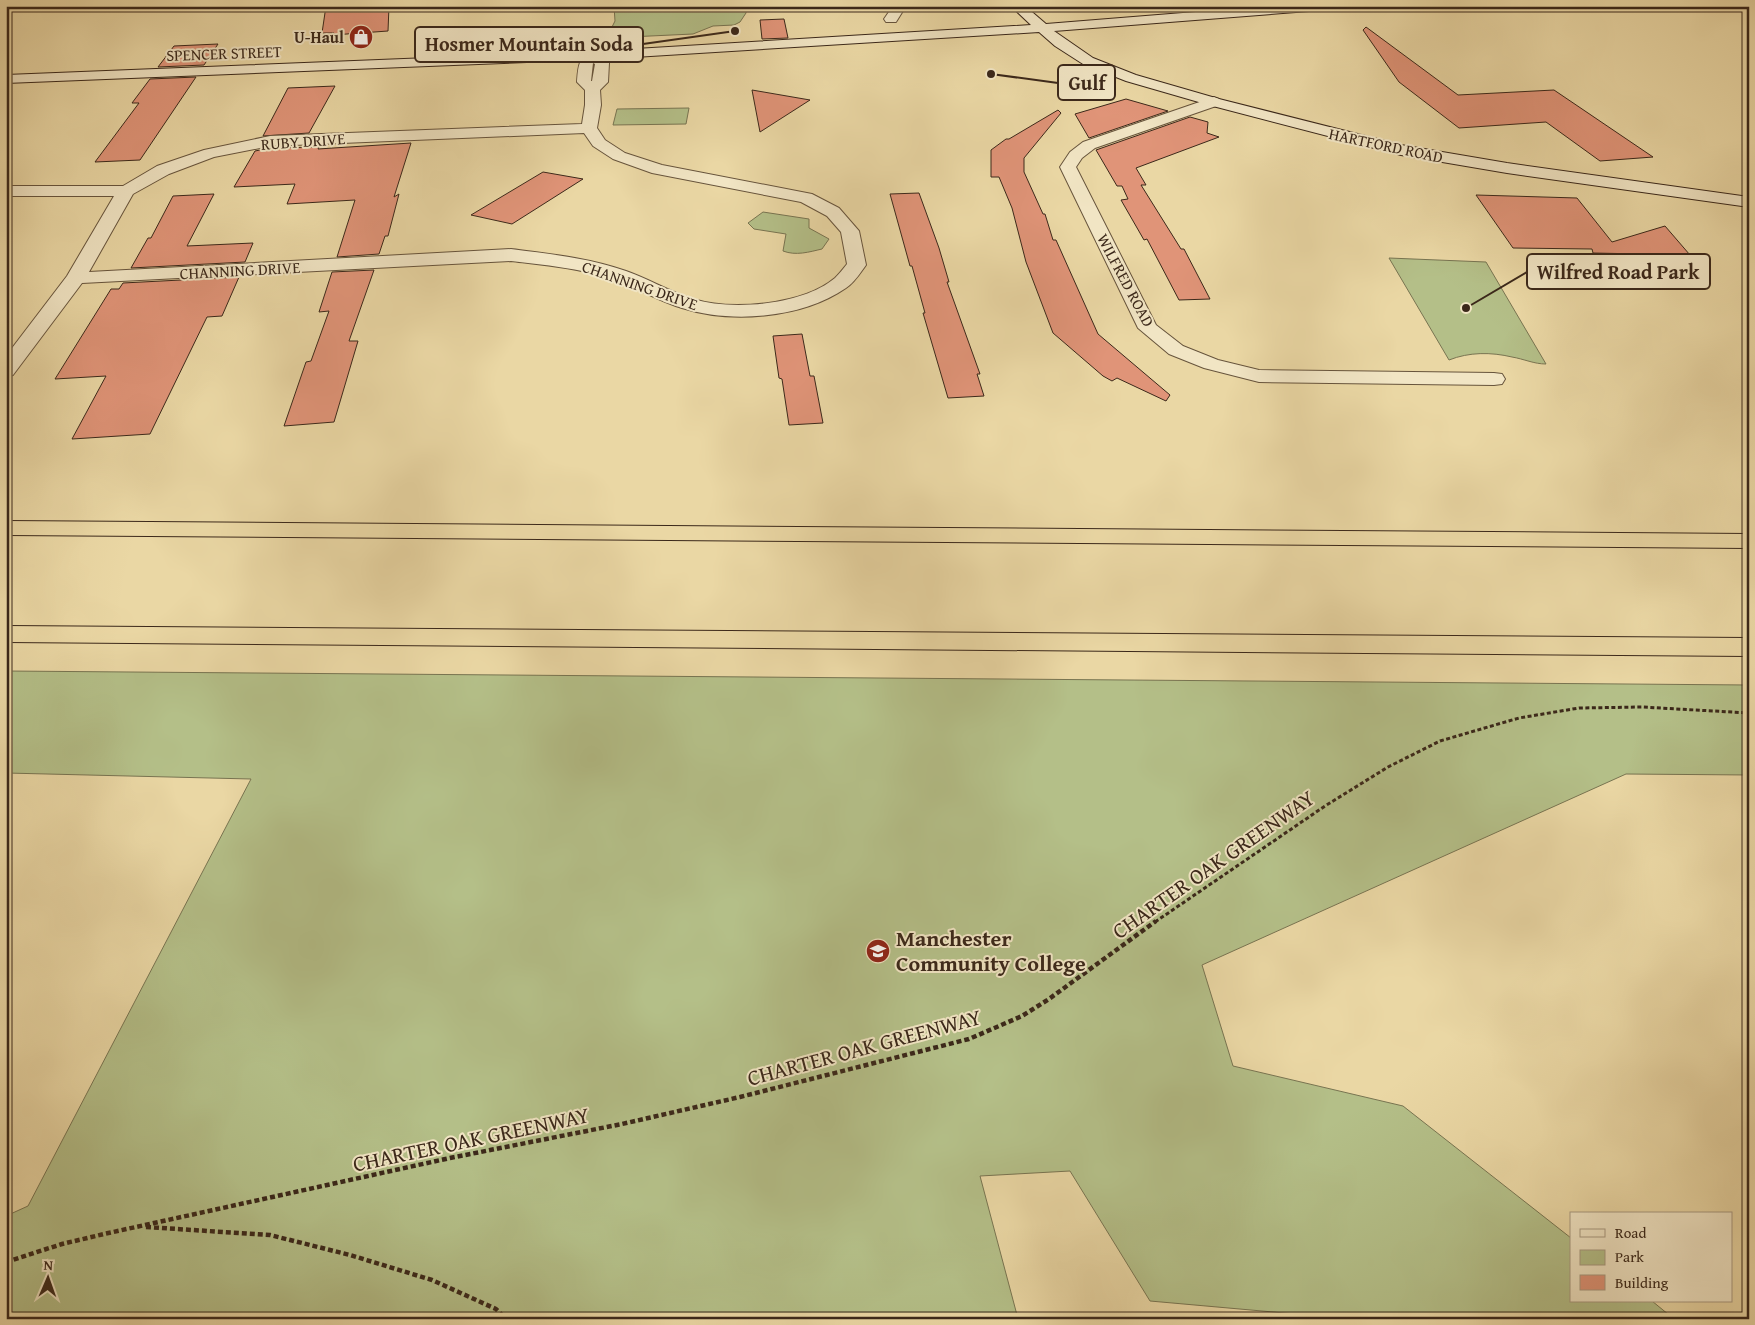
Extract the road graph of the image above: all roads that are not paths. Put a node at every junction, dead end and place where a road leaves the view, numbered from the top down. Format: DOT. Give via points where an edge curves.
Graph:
graph roads {
  1 [pos="900,6"];
  2 [pos="1017,6"];
  3 [pos="1322,6"];
  4 [pos="891,19"];
  5 [pos="1042,28"];
  6 [pos="592,56"];
  7 [pos="6,79"];
  8 [pos="1214,102"];
  9 [pos="590,128"];
  10 [pos="6,191"];
  11 [pos="126,191"];
  12 [pos="1749,202"];
  13 [pos="76,278"];
  14 [pos="6,371"];
  15 [pos="1494,378"];
  16 [pos="6,528"];
  17 [pos="355,532"];
  18 [pos="1749,542"];
  19 [pos="6,544"];
  20 [pos="6,634"];
  21 [pos="1749,647"];
  1 -- 4 [label="street"];
  2 -- 5 [label="street, HARTFORD ROAD"];
  3 -- 5 [label="street, SPENCER STREET"];
  5 -- 6 [label="street, SPENCER STREET"];
  5 -- 8 [label="street, HARTFORD ROAD" via="1078,54 1116,73"];
  6 -- 7 [label="street, SPENCER STREET"];
  6 -- 9 [label="street" via="586,63 584,82 592,88"];
  8 -- 12 [label="street, HARTFORD ROAD" via="1409,151"];
  8 -- 15 [label="street, WILFRED ROAD" via="1090,145 1076,155 1068,167 1148,328 1176,350 1211,364 1258,376"];
  9 -- 11 [label="street, RUBY DRIVE" via="270,141 210,153 163,170"];
  9 -- 13 [label="street, CHANNING DRIVE" via="599,143 619,156 658,169 806,198 833,212 850,231 857,265 840,283 815,297 777,308 731,312 688,304 619,275 572,262 511,255"];
  10 -- 11 [label="street"];
  11 -- 13 [label="street"];
  13 -- 14 [label="street"];
  16 -- 17 [label="highway"];
  17 -- 18 [label="highway"];
  17 -- 19 [label="highway" via="92,544"];
  20 -- 21 [label="highway"];
}
